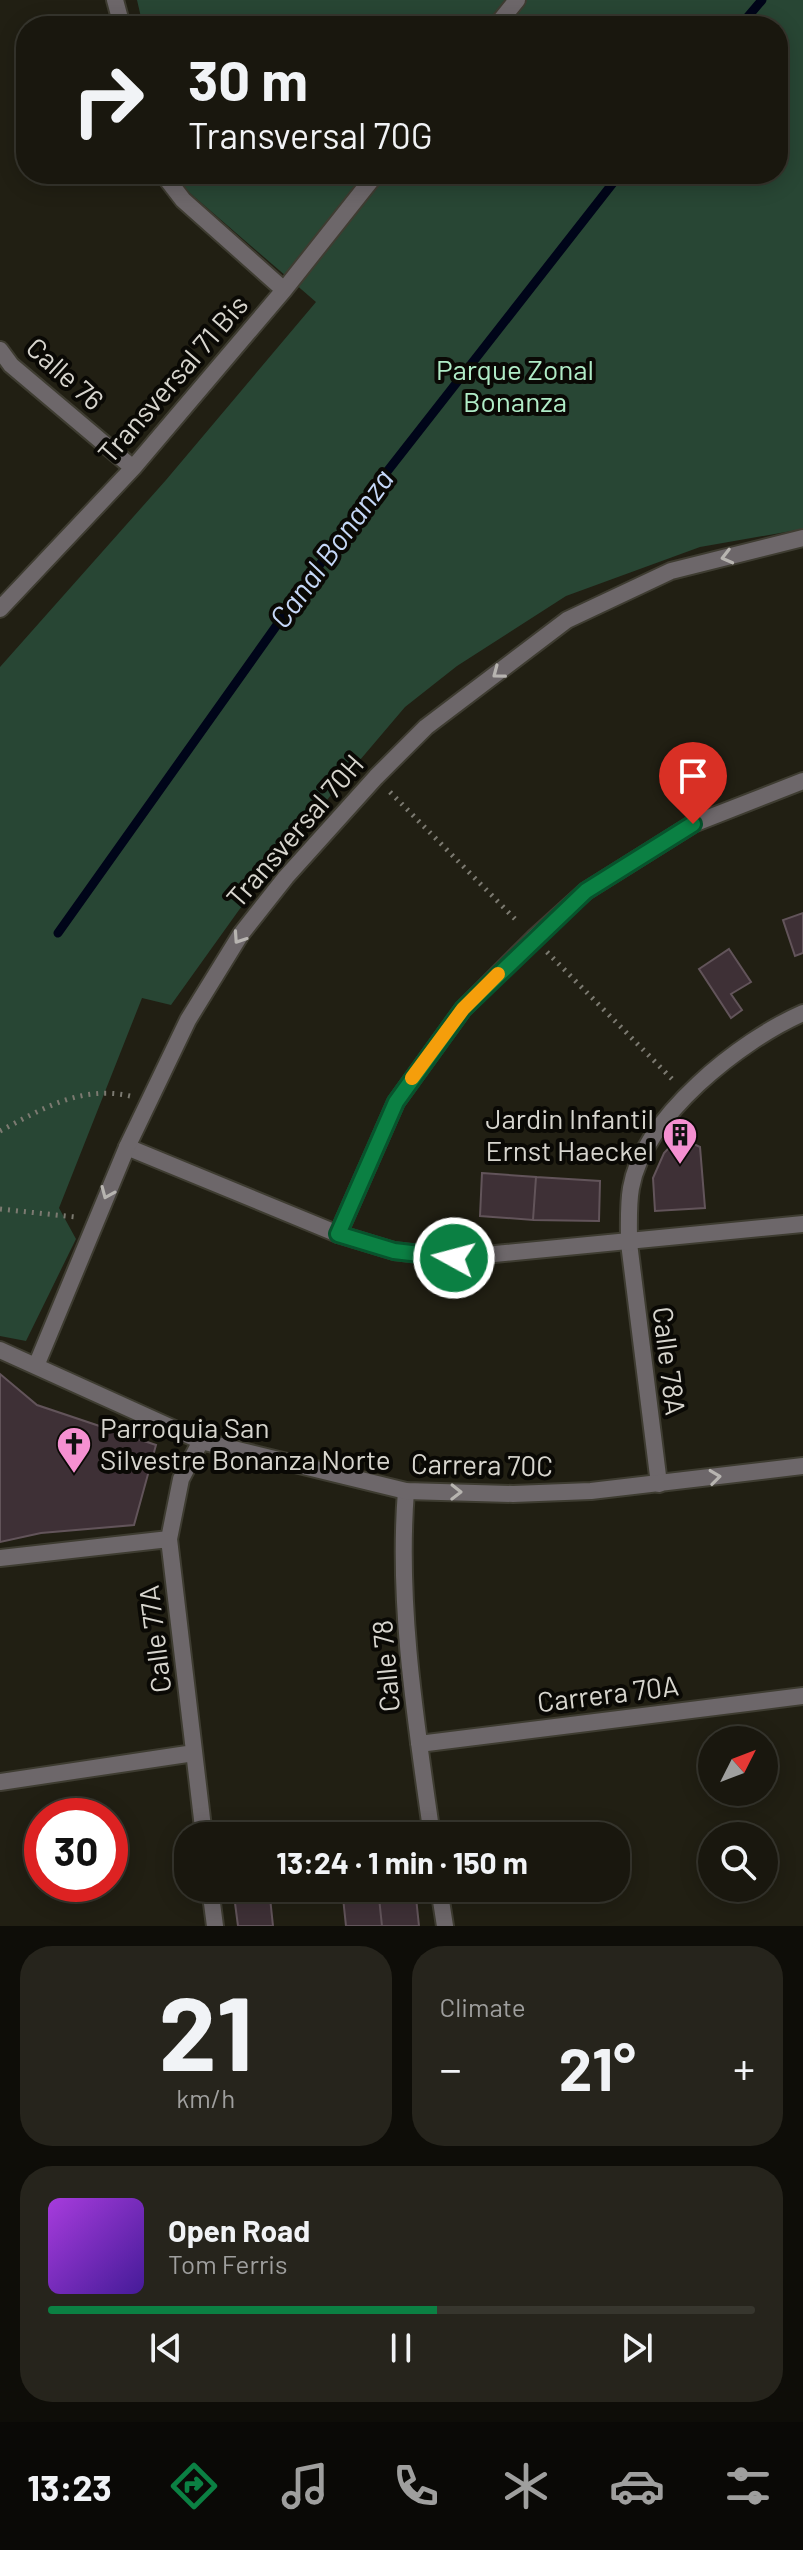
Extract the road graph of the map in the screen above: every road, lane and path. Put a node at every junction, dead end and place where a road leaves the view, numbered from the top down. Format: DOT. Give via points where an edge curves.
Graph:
graph roads {
  1 [pos="517,0"];
  2 [pos="504,16"];
  3 [pos="171,184"];
  4 [pos="368,184"];
  5 [pos="284,290"];
  6 [pos="0,350"];
  7 [pos="133,468"];
  8 [pos="803,538"];
  9 [pos="0,609"];
  10 [pos="803,781"];
  11 [pos="803,1013"];
  12 [pos="149,1100"];
  13 [pos="0,1131"];
  14 [pos="127,1147"];
  15 [pos="0,1209"];
  16 [pos="97,1219"];
  17 [pos="803,1224"];
  18 [pos="338,1234"];
  19 [pos="629,1243"];
  20 [pos="0,1350"];
  21 [pos="36,1366"];
  22 [pos="201,1441"];
  23 [pos="803,1466"];
  24 [pos="659,1484"];
  25 [pos="406,1491"];
  26 [pos="169,1539"];
  27 [pos="0,1558"];
  28 [pos="803,1696"];
  29 [pos="419,1744"];
  30 [pos="194,1753"];
  31 [pos="0,1782"];
  32 [pos="202,1822"];
  33 [pos="430,1822"];
  34 [pos="212,1902"];
  35 [pos="441,1902"];
  36 [pos="215,1926"];
  37 [pos="445,1926"];
  1 -- 2 [label="street"];
  3 -- 5 [label="street"];
  4 -- 5 [label="street, Transversal 71 Bis"];
  5 -- 7 [label="street, Transversal 71 Bis"];
  6 -- 7 [label="street, Calle 76"];
  7 -- 9 [label="street, Transversal 71 Bis"];
  8 -- 12 [label="street, Transversal 70H, one-way" via="671,571 567,620 426,727 286,877 241,934 188,1020"];
  10 -- 18 [label="street" via="693,824 586,891 534,938 463,1009 396,1102"];
  11 -- 19 [label="street, Calle 78A" via="778,1024 687,1094 649,1143 631,1186"];
  12 -- 13 [label="path" via="113,1092 84,1094"];
  12 -- 14 [label="street, Transversal 70H"];
  14 -- 16 [label="street, Transversal 70H, one-way"];
  14 -- 18 [label="street"];
  15 -- 16 [label="path"];
  16 -- 21 [label="street, Transversal 70H"];
  17 -- 19 [label="street"];
  18 -- 19 [label="street" via="394,1251 454,1258"];
  19 -- 24 [label="street, Calle 78A"];
  20 -- 21 [label="street, Carrera 70C"];
  21 -- 22 [label="street, Carrera 70C"];
  22 -- 25 [label="street, Carrera 70C"];
  22 -- 26 [label="street, Calle 77A" via="181,1479"];
  24 -- 23 [label="street, Carrera 70C, one-way"];
  25 -- 24 [label="street, Carrera 70C, one-way" via="513,1494"];
  25 -- 29 [label="street, Calle 78" via="402,1548"];
  26 -- 27 [label="street"];
  26 -- 30 [label="street, Calle 77A"];
  28 -- 29 [label="street, Carrera 70A"];
  29 -- 33 [label="street, Calle 78"];
  30 -- 31 [label="street"];
  30 -- 32 [label="street, Calle 77A"];
  34 -- 36 [label="street"];
  35 -- 37 [label="street"];
}
